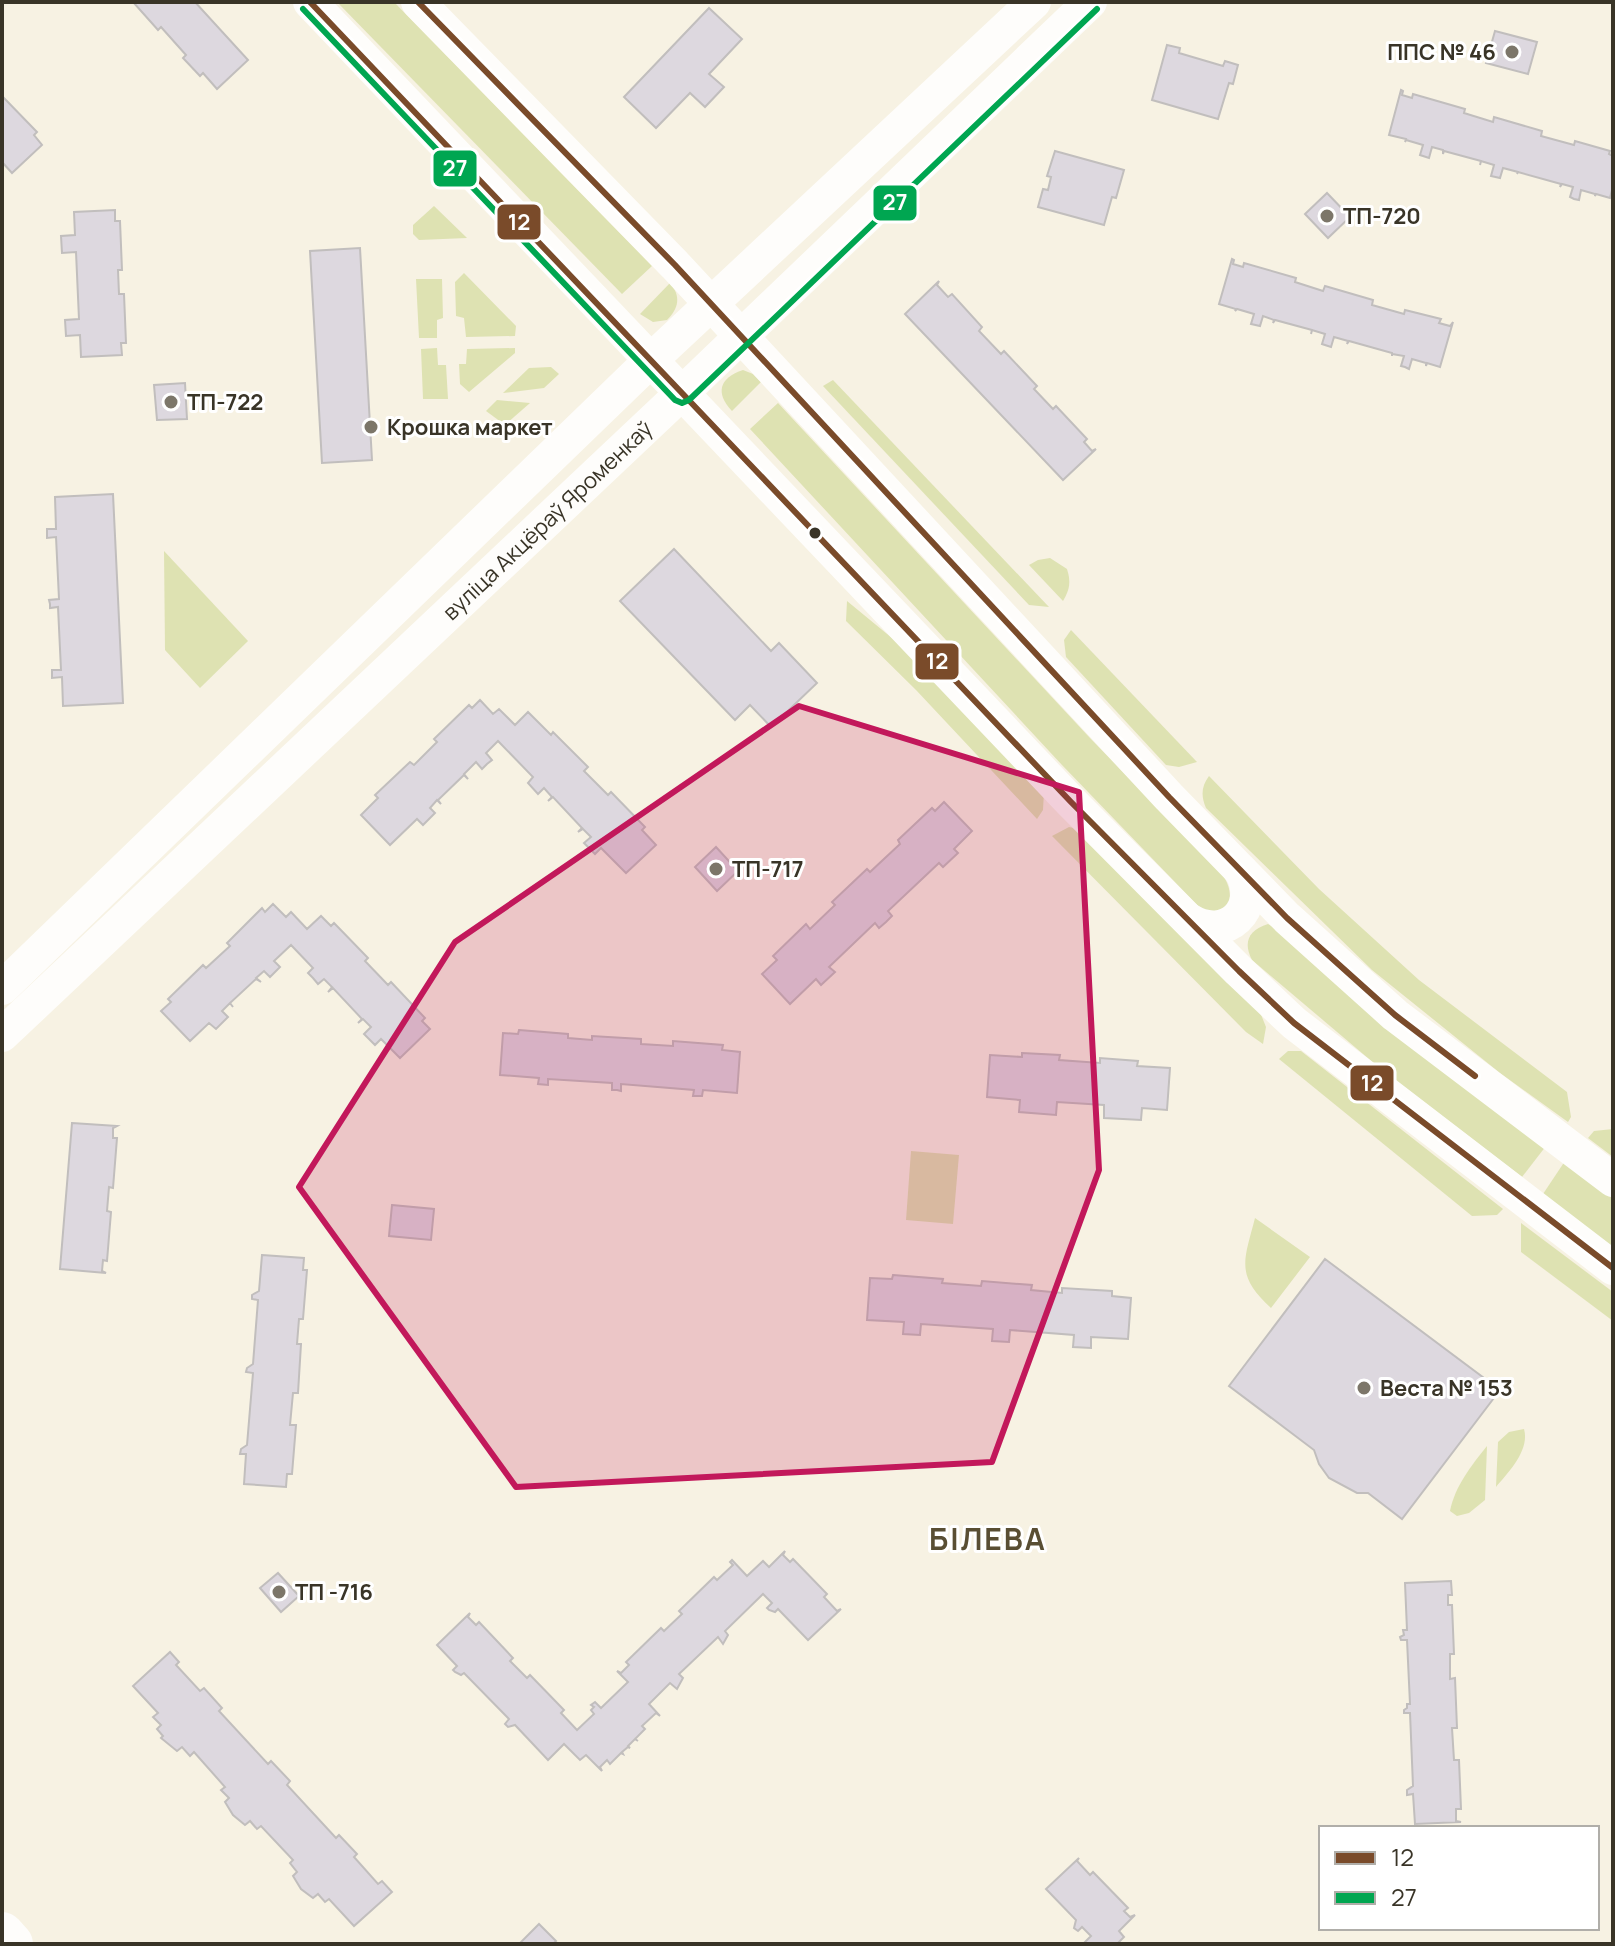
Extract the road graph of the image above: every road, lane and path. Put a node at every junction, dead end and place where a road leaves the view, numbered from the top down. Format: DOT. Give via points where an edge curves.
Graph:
graph roads {
  1 [pos="310,2"];
  2 [pos="418,2"];
  3 [pos="1034,2"];
  4 [pos="1090,2"];
  5 [pos="712,306"];
  6 [pos="740,336"];
  7 [pos="651,360"];
  8 [pos="682,393"];
  9 [pos="1241,871"];
  10 [pos="1287,918"];
  11 [pos="1189,920"];
  12 [pos="1239,971"];
  13 [pos="2,988"];
  14 [pos="2,1035"];
  15 [pos="1613,1180"];
  16 [pos="1613,1268"];
  17 [pos="2,1934"];
  18 [pos="11,1944"];
  1 -- 7 [label="street"];
  2 -- 5 [label="street"];
  3 -- 5 [label="street, вуліца Акцёраў Яроменкаў"];
  4 -- 6 [label="street, вуліца Акцёраў Яроменкаў"];
  5 -- 6 [label="street"];
  5 -- 7 [label="street, вуліца Акцёраў Яроменкаў"];
  6 -- 8 [label="street, вуліца Акцёраў Яроменкаў"];
  6 -- 9 [label="street"];
  7 -- 8 [label="street"];
  7 -- 13 [label="street, вуліца Акцёраў Яроменкаў"];
  8 -- 11 [label="street"];
  8 -- 14 [label="street, вуліца Акцёраў Яроменкаў"];
  9 -- 10 [label="street"];
  9 -- 11 [label="street" via="1248,900 1238,918 1209,928"];
  10 -- 12 [label="street" via="1270,913 1245,922 1233,940"];
  10 -- 15 [label="street" via="1395,1015"];
  11 -- 12 [label="street"];
  12 -- 16 [label="street" via="1294,1023"];
  17 -- 18 [label="main road"];
}
